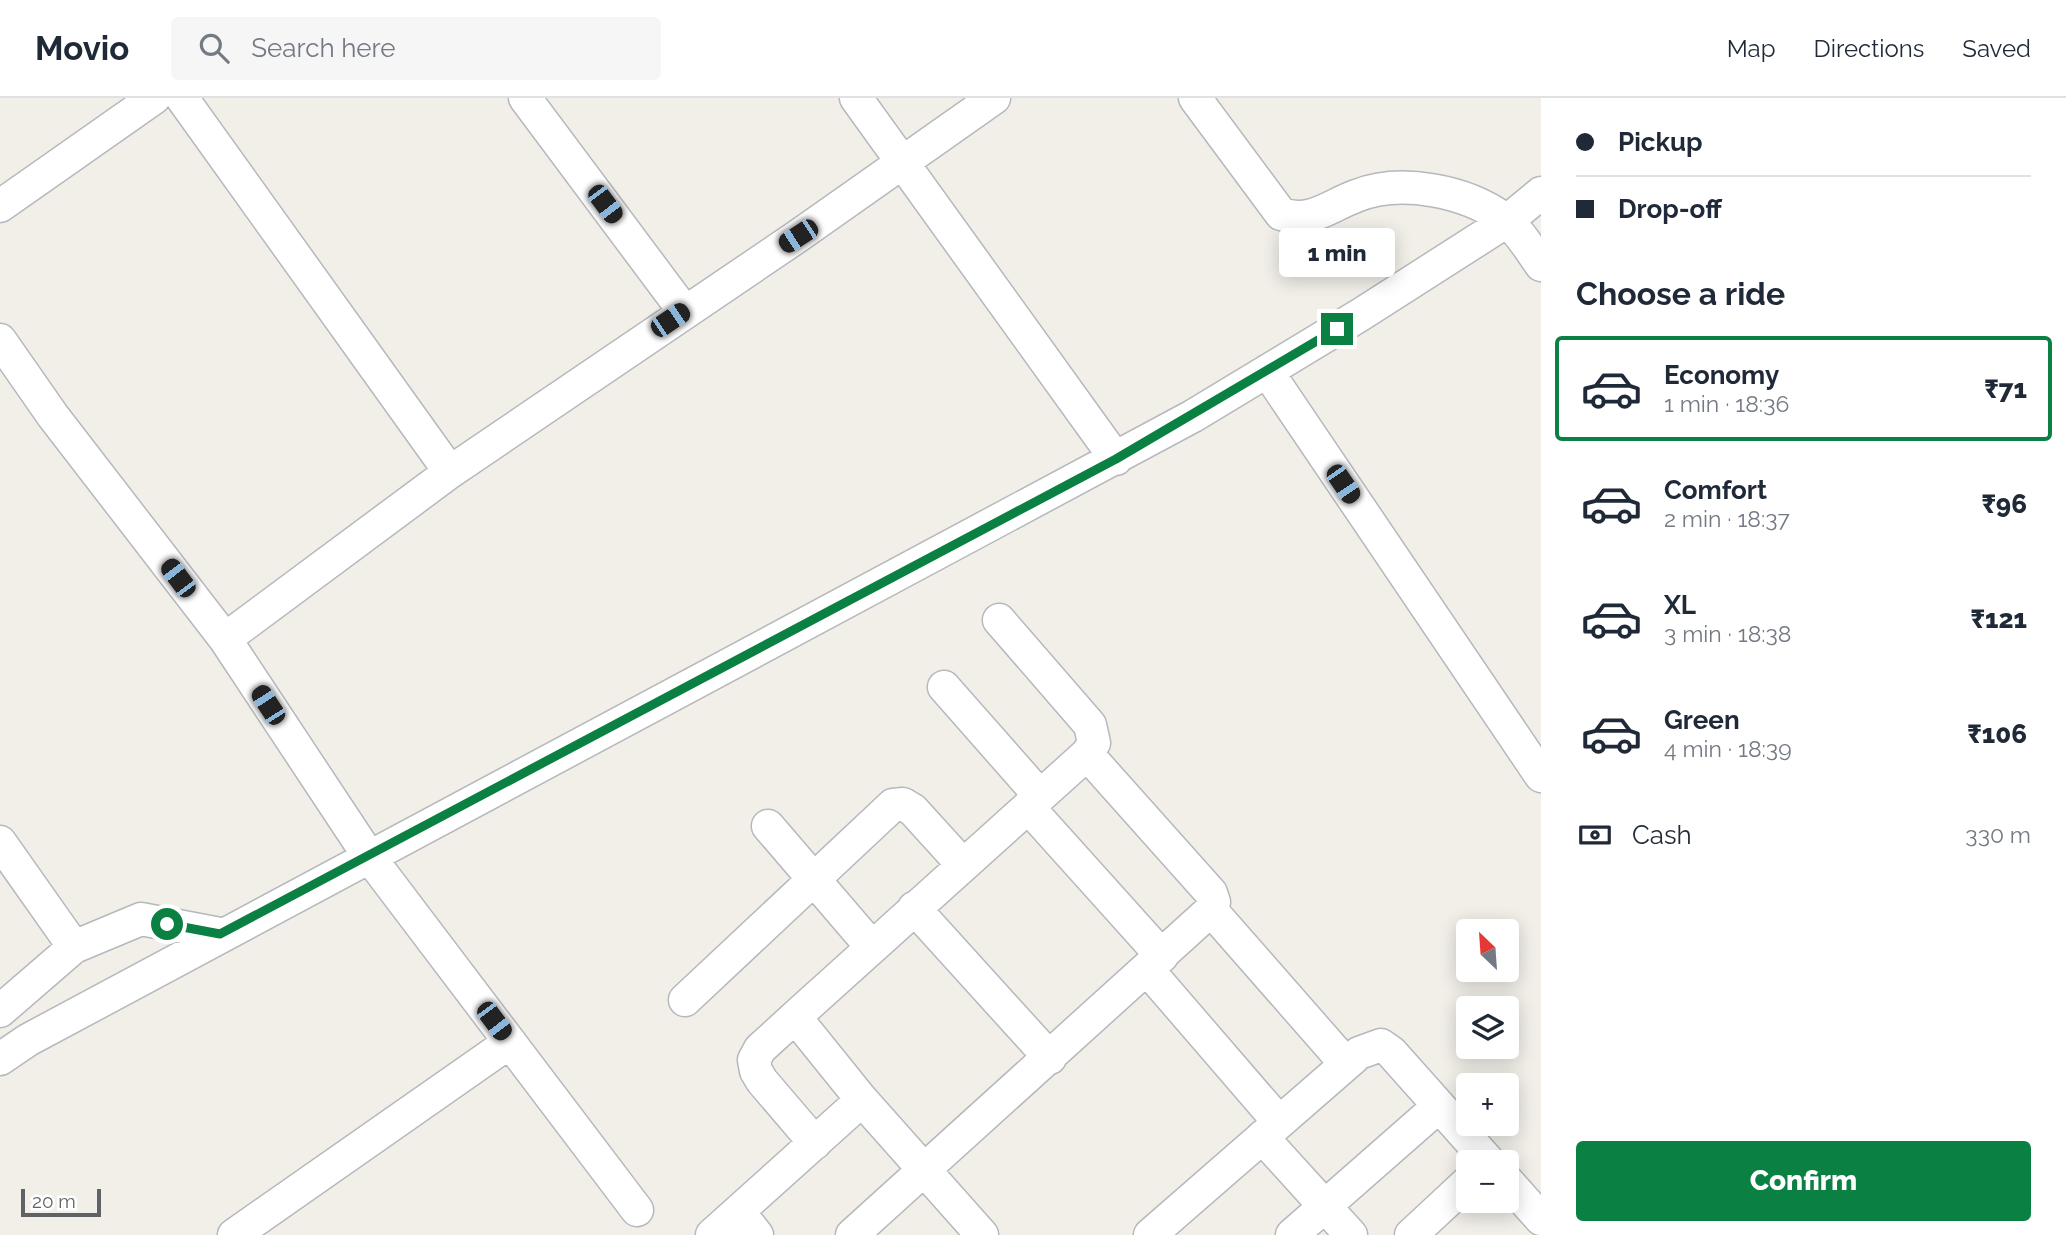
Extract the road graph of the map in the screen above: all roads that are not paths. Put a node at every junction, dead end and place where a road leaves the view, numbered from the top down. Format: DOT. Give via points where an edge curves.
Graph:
graph roads {
  1 [pos="154,98"];
  2 [pos="182,98"];
  3 [pos="525,98"];
  4 [pos="856,98"];
  5 [pos="995,98"];
  6 [pos="1195,98"];
  7 [pos="903,163"];
  8 [pos="1541,193"];
  9 [pos="0,206"];
  10 [pos="1507,220"];
  11 [pos="1541,265"];
  12 [pos="684,311"];
  13 [pos="0,340"];
  14 [pos="1267,371"];
  15 [pos="1116,459"];
  16 [pos="450,472"];
  17 [pos="999,620"];
  18 [pos="225,639"];
  19 [pos="944,687"];
  20 [pos="1087,754"];
  21 [pos="1541,776"];
  22 [pos="1034,801"];
  23 [pos="768,826"];
  24 [pos="0,842"];
  25 [pos="368,855"];
  26 [pos="963,865"];
  27 [pos="815,880"];
  28 [pos="915,908"];
  29 [pos="1211,910"];
  30 [pos="220,934"];
  31 [pos="871,946"];
  32 [pos="74,947"];
  33 [pos="1155,963"];
  34 [pos="685,1000"];
  35 [pos="0,1012"];
  36 [pos="795,1017"];
  37 [pos="510,1042"];
  38 [pos="1050,1058"];
  39 [pos="0,1059"];
  40 [pos="1346,1064"];
  41 [pos="862,1100"];
  42 [pos="1439,1106"];
  43 [pos="1271,1130"];
  44 [pos="814,1143"];
  45 [pos="1478,1150"];
  46 [pos="926,1171"];
  47 [pos="1456,1193"];
  48 [pos="1519,1194"];
  49 [pos="1325,1206"];
  50 [pos="637,1210"];
  51 [pos="1541,1219"];
  52 [pos="748,1224"];
  53 [pos="1541,1230"];
  54 [pos="858,1233"];
  55 [pos="234,1235"];
  56 [pos="712,1235"];
  57 [pos="982,1235"];
  58 [pos="1150,1235"];
  59 [pos="1292,1235"];
  60 [pos="1351,1235"];
  61 [pos="1411,1235"];
  62 [pos="1535,1235"];
  1 -- 9 [label="street"];
  2 -- 16 [label="street"];
  3 -- 12 [label="street"];
  4 -- 7 [label="street"];
  5 -- 7 [label="street"];
  6 -- 10 [label="street" via="1281,214 1296,219 1315,215 1358,195 1400,188 1450,194"];
  7 -- 12 [label="street"];
  7 -- 15 [label="street"];
  8 -- 10 [label="street"];
  10 -- 11 [label="street"];
  10 -- 14 [label="street"];
  12 -- 16 [label="street"];
  13 -- 18 [label="street"];
  14 -- 15 [label="street"];
  14 -- 21 [label="street"];
  15 -- 25 [label="street"];
  16 -- 18 [label="street"];
  17 -- 20 [label="street" via="1090,725 1094,743"];
  18 -- 25 [label="street"];
  19 -- 22 [label="street"];
  20 -- 22 [label="street"];
  20 -- 29 [label="street" via="1211,893"];
  22 -- 26 [label="street"];
  22 -- 33 [label="street"];
  23 -- 27 [label="street"];
  24 -- 32 [label="street"];
  25 -- 30 [label="street"];
  25 -- 37 [label="street"];
  26 -- 27 [label="street" via="913,810 893,805"];
  26 -- 28 [label="street"];
  27 -- 31 [label="street"];
  27 -- 34 [label="street"];
  28 -- 31 [label="street"];
  28 -- 38 [label="street"];
  29 -- 33 [label="street"];
  29 -- 40 [label="street"];
  30 -- 32 [label="street" via="141,919"];
  30 -- 39 [label="street"];
  31 -- 36 [label="street"];
  32 -- 35 [label="street"];
  33 -- 38 [label="street"];
  33 -- 43 [label="street"];
  36 -- 41 [label="street"];
  36 -- 44 [label="street" via="760,1049 755,1071"];
  37 -- 50 [label="street"];
  37 -- 55 [label="street"];
  38 -- 46 [label="street"];
  40 -- 42 [label="street" via="1371,1046 1381,1045"];
  40 -- 43 [label="street"];
  41 -- 44 [label="street"];
  41 -- 46 [label="street"];
  42 -- 45 [label="street"];
  42 -- 49 [label="street"];
  43 -- 49 [label="street"];
  43 -- 58 [label="street"];
  44 -- 52 [label="street"];
  46 -- 54 [label="street"];
  46 -- 57 [label="street"];
  47 -- 61 [label="street"];
  48 -- 51 [label="street"];
  49 -- 59 [label="street"];
  49 -- 60 [label="street"];
  52 -- 56 [label="street"];
  53 -- 62 [label="street"];
}
